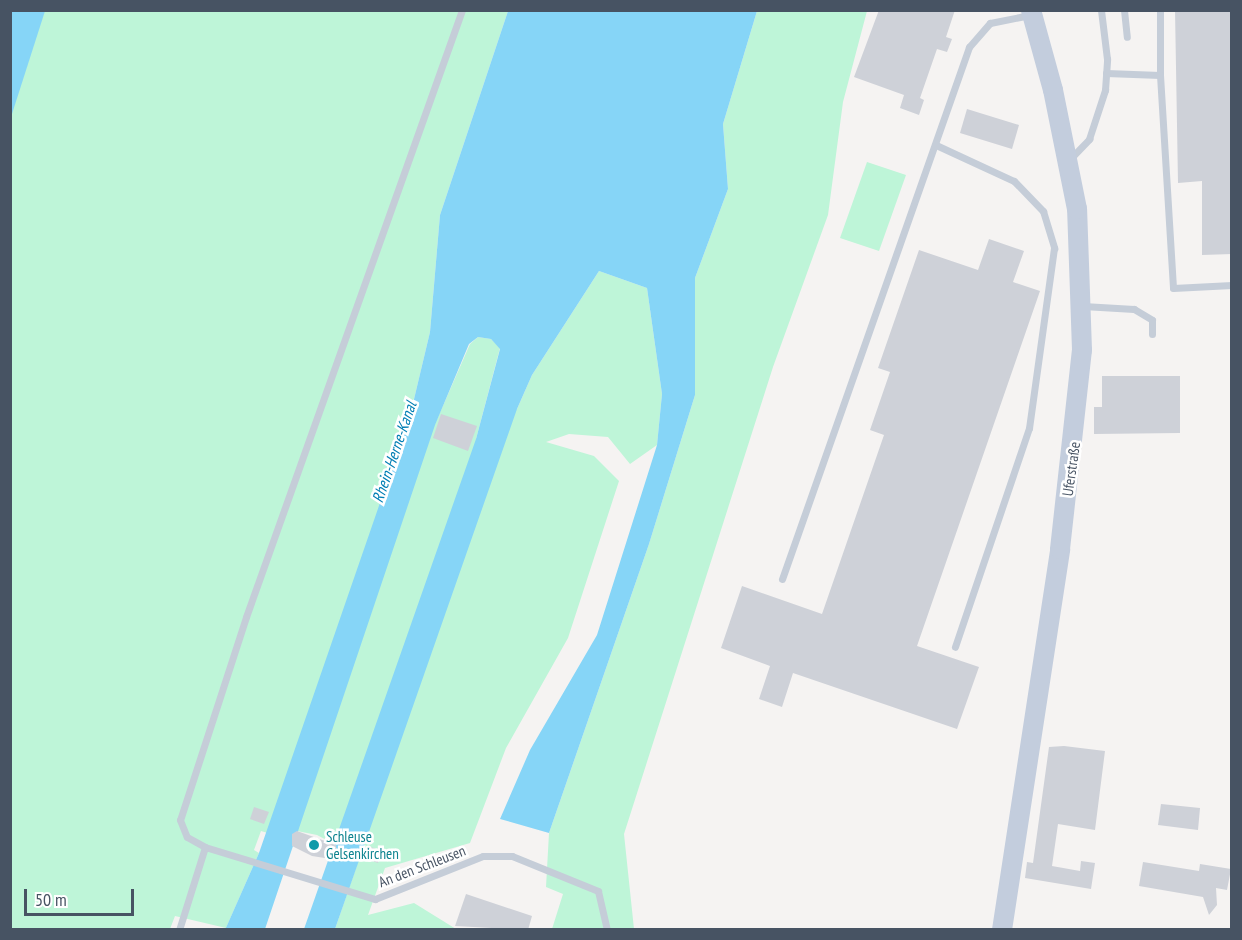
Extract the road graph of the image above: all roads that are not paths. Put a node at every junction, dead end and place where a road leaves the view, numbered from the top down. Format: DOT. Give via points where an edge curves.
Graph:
graph roads {
  1 [pos="462,10"];
  2 [pos="1101,10"];
  3 [pos="1124,10"];
  4 [pos="1160,10"];
  5 [pos="1032,13"];
  6 [pos="1127,37"];
  7 [pos="1106,73"];
  8 [pos="1161,75"];
  9 [pos="936,145"];
  10 [pos="1069,161"];
  11 [pos="1232,285"];
  12 [pos="1083,306"];
  13 [pos="1152,334"];
  14 [pos="782,579"];
  15 [pos="956,647"];
  16 [pos="205,847"];
  17 [pos="179,930"];
  18 [pos="607,930"];
  19 [pos="1002,930"];
  1 -- 16 [label="lane" via="181,808 182,831"];
  2 -- 7 [label="lane"];
  3 -- 6 [label="lane"];
  4 -- 8 [label="lane"];
  5 -- 9 [label="lane" via="990,23 979,32 969,47"];
  5 -- 10 [label="main road, Uferstraße"];
  7 -- 8 [label="lane"];
  7 -- 10 [label="lane" via="1105,90 1089,139"];
  8 -- 11 [label="lane" via="1173,288"];
  9 -- 14 [label="lane"];
  9 -- 15 [label="lane" via="1014,181 1043,211 1054,248 1029,428"];
  10 -- 12 [label="main road, Uferstraße" via="1077,209"];
  12 -- 13 [label="lane" via="1134,309 1152,320"];
  12 -- 19 [label="main road, Uferstraße" via="1073,449"];
  16 -- 17 [label="lane"];
  16 -- 18 [label="lane, An den Schleusen" via="375,899 483,856 512,856 598,891"];
}
